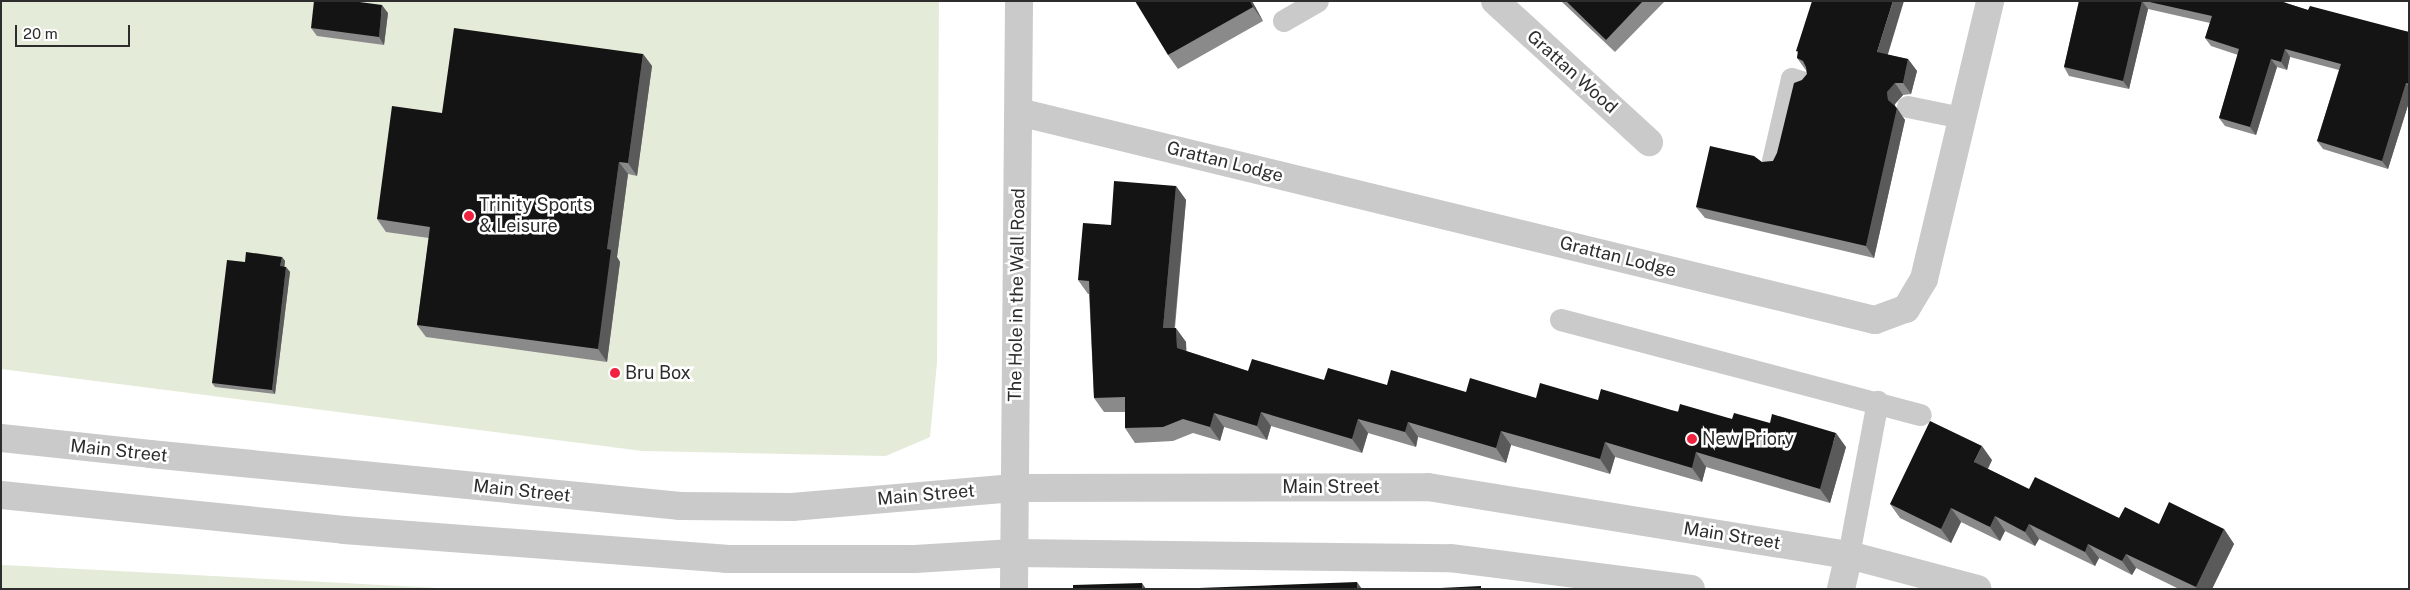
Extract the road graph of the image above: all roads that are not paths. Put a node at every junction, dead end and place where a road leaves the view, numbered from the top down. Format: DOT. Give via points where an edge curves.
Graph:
graph roads {
  1 [pos="1019,1"];
  2 [pos="1318,1"];
  3 [pos="1495,1"];
  4 [pos="1990,1"];
  5 [pos="1284,21"];
  6 [pos="1802,82"];
  7 [pos="1908,107"];
  8 [pos="1019,112"];
  9 [pos="1962,118"];
  10 [pos="1649,142"];
  11 [pos="1773,161"];
  12 [pos="1561,320"];
  13 [pos="1878,402"];
  14 [pos="1921,415"];
  15 [pos="1,438"];
  16 [pos="1014,488"];
  17 [pos="1,495"];
  18 [pos="1013,553"];
  19 [pos="1849,555"];
  20 [pos="1014,589"];
  21 [pos="1691,589"];
  22 [pos="1841,589"];
  23 [pos="1978,589"];
  1 -- 8 [label="street, The Hole in the Wall Road"];
  2 -- 5 [label="lane"];
  3 -- 10 [label="street, Grattan Wood"];
  4 -- 9 [label="street, Grattan Lodge"];
  6 -- 11 [label="lane" via="1792,79"];
  7 -- 9 [label="lane"];
  8 -- 9 [label="street, Grattan Lodge" via="1875,320 1906,309 1924,280"];
  8 -- 16 [label="street, The Hole in the Wall Road"];
  12 -- 13 [label="lane"];
  13 -- 14 [label="lane"];
  13 -- 19 [label="lane"];
  15 -- 16 [label="street, Main Street" via="680,506 792,507"];
  16 -- 18 [label="street, The Hole in the Wall Road"];
  16 -- 19 [label="street, Main Street" via="1428,486"];
  17 -- 18 [label="street" via="344,530 726,559 915,559"];
  18 -- 20 [label="street, The Hole in the Wall Road"];
  18 -- 21 [label="street" via="1450,558"];
  19 -- 22 [label="street"];
  19 -- 23 [label="street, Main Street"];
}
